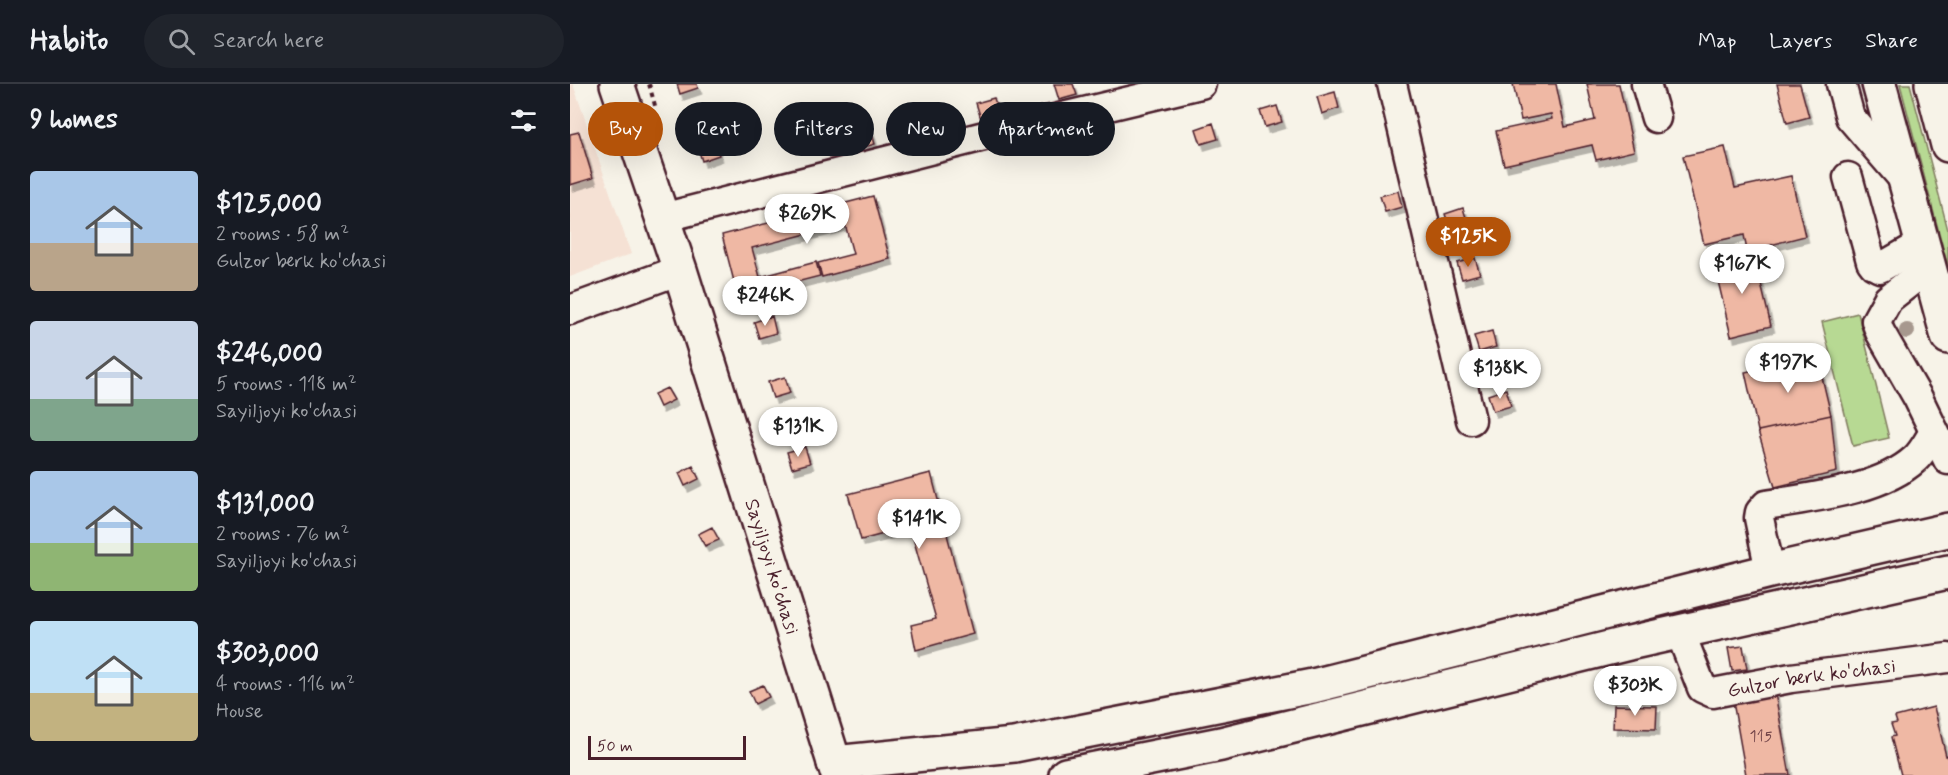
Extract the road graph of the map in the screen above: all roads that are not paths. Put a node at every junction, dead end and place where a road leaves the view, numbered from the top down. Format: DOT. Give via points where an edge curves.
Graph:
graph roads {
  1 [pos="617,84"];
  2 [pos="1201,84"];
  3 [pos="1392,84"];
  4 [pos="1646,84"];
  5 [pos="1840,84"];
  6 [pos="1879,84"];
  7 [pos="1932,84"];
  8 [pos="1130,92"];
  9 [pos="1656,118"];
  10 [pos="1948,145"];
  11 [pos="1848,177"];
  12 [pos="1907,183"];
  13 [pos="662,218"];
  14 [pos="1926,255"];
  15 [pos="680,270"];
  16 [pos="570,310"];
  17 [pos="1948,338"];
  18 [pos="1471,420"];
  19 [pos="1934,432"];
  20 [pos="1948,460"];
  21 [pos="1948,530"];
  22 [pos="1770,572"];
  23 [pos="1948,572"];
  24 [pos="1680,632"];
  25 [pos="1948,658"];
  26 [pos="836,769"];
  27 [pos="1066,775"];
  1 -- 13 [label="main road, Sayiljoyi ko'chasi"];
  2 -- 8 [label="street"];
  3 -- 18 [label="street"];
  4 -- 9 [label="street"];
  5 -- 12 [label="street" via="1850,117"];
  6 -- 12 [label="main road"];
  7 -- 10 [label="main road"];
  8 -- 13 [label="street" via="1000,132"];
  11 -- 14 [label="street" via="1874,266 1880,268"];
  12 -- 14 [label="main road"];
  13 -- 15 [label="main road, Sayiljoyi ko'chasi"];
  14 -- 17 [label="main road"];
  14 -- 19 [label="street" via="1888,299 1876,321"];
  15 -- 16 [label="street"];
  15 -- 26 [label="main road, Sayiljoyi ko'chasi"];
  19 -- 20 [label="street"];
  19 -- 22 [label="street" via="1916,459 1885,479 1766,505 1759,518"];
  21 -- 22 [label="main road"];
  22 -- 26 [label="main road" via="1313,686 1014,745"];
  23 -- 24 [label="main road"];
  24 -- 25 [label="street, Gulzor berk ko'chasi" via="1702,688 1713,693 1791,678"];
  24 -- 27 [label="main road" via="1221,744"];
}
